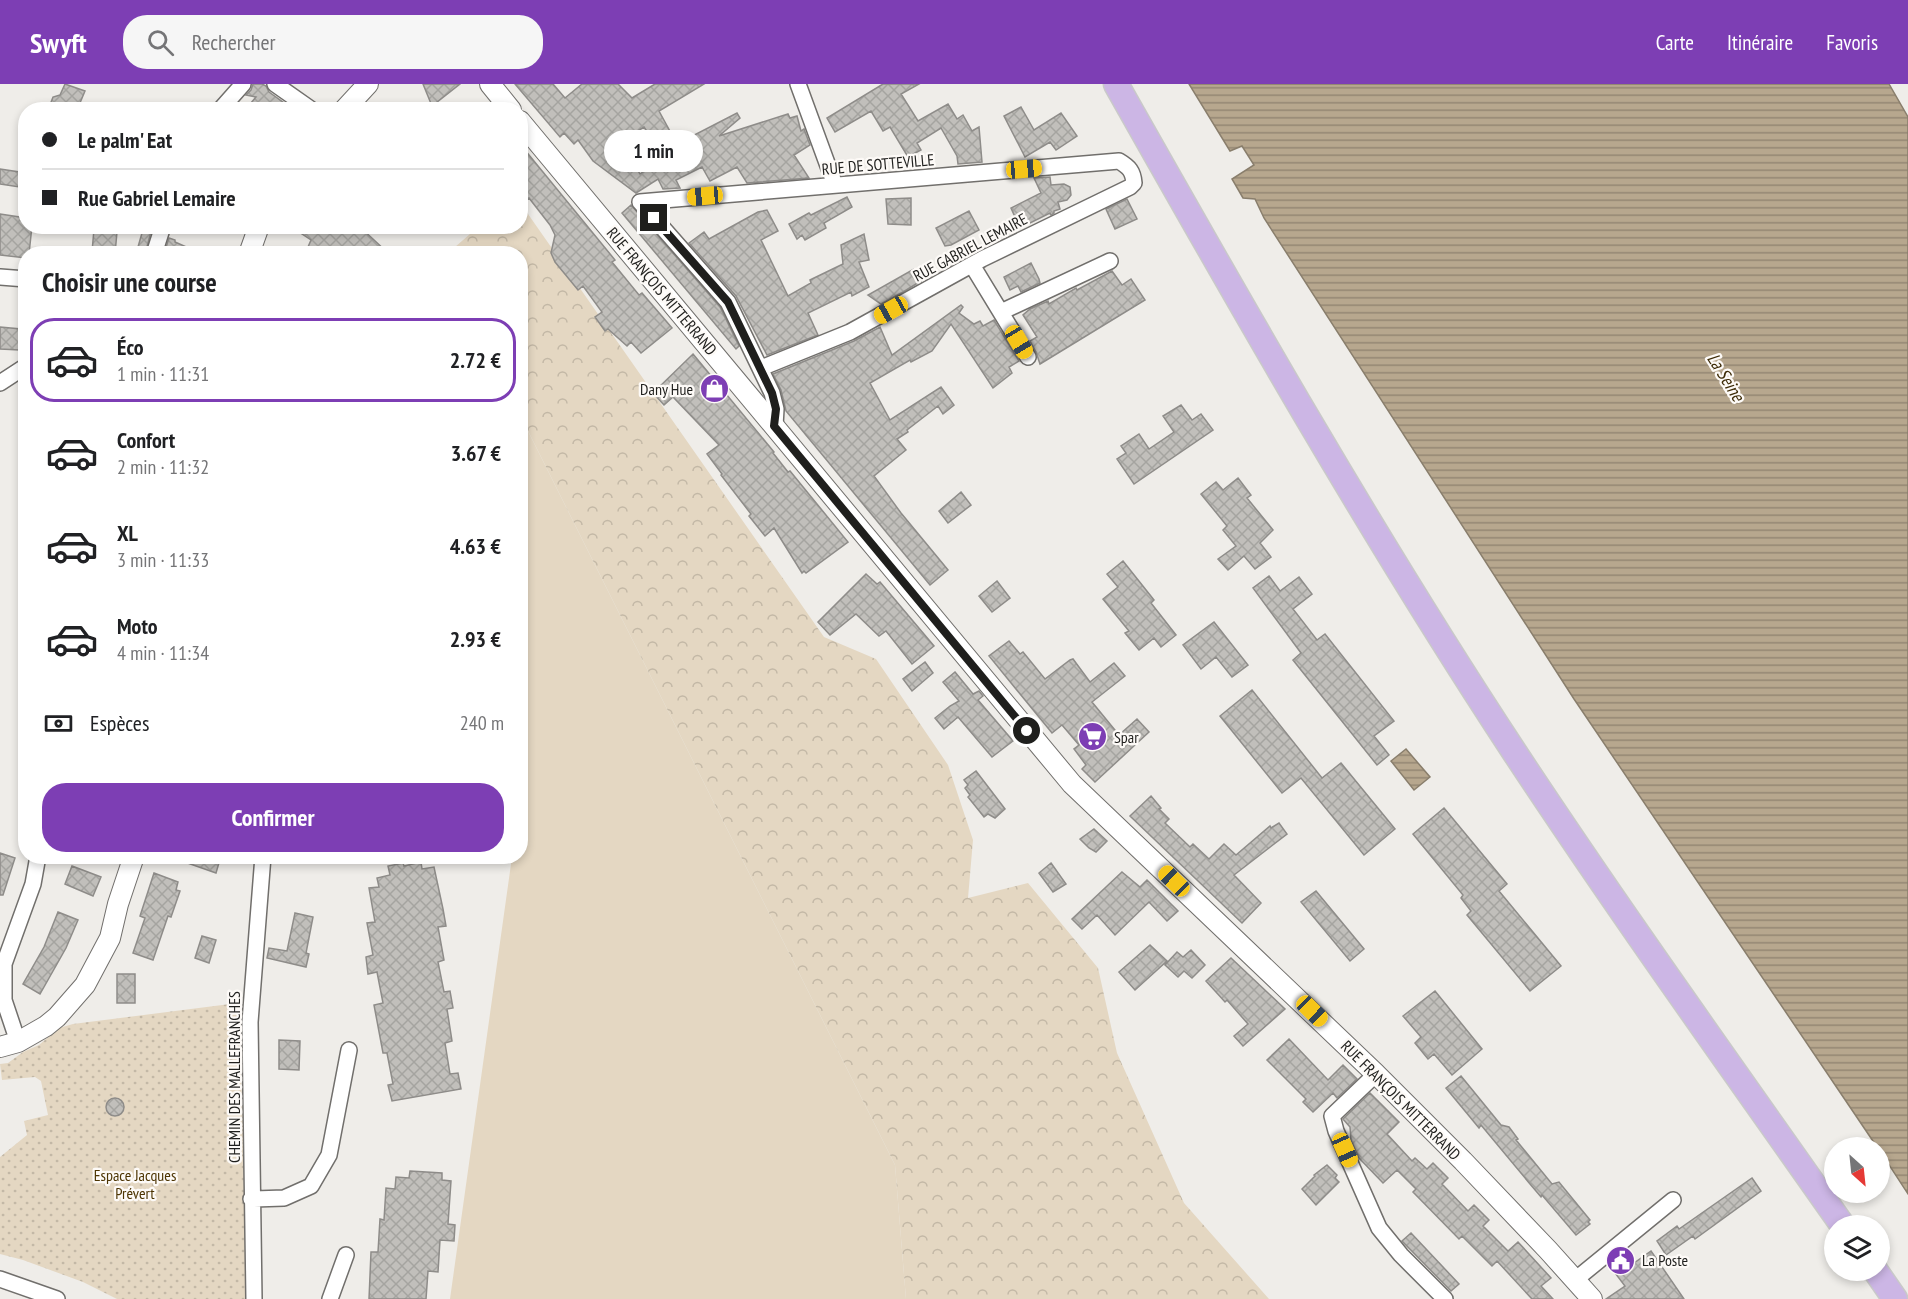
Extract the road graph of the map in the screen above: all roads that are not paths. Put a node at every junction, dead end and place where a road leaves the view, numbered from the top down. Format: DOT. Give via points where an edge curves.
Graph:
graph roads {
  1 [pos="243,84"];
  2 [pos="275,84"];
  3 [pos="368,84"];
  4 [pos="490,84"];
  5 [pos="798,84"];
  6 [pos="1116,84"];
  7 [pos="227,102"];
  8 [pos="301,102"];
  9 [pos="351,102"];
  10 [pos="505,102"];
  11 [pos="528,130"];
  12 [pos="834,185"];
  13 [pos="1130,187"];
  14 [pos="1110,261"];
  15 [pos="972,265"];
  16 [pos="0,277"];
  17 [pos="18,278"];
  18 [pos="1001,312"];
  19 [pos="1028,357"];
  20 [pos="761,368"];
  21 [pos="18,371"];
  22 [pos="0,383"];
  23 [pos="774,426"];
  24 [pos="37,864"];
  25 [pos="131,864"];
  26 [pos="261,864"];
  27 [pos="9,1044"];
  28 [pos="349,1050"];
  29 [pos="1376,1074"];
  30 [pos="252,1199"];
  31 [pos="1673,1200"];
  32 [pos="1835,1215"];
  33 [pos="346,1255"];
  34 [pos="0,1279"];
  35 [pos="1575,1280"];
  36 [pos="1882,1281"];
  37 [pos="57,1299"];
  38 [pos="254,1299"];
  39 [pos="330,1299"];
  40 [pos="1445,1299"];
  41 [pos="1592,1299"];
  42 [pos="1894,1299"];
  1 -- 7 [label="street"];
  2 -- 8 [label="street"];
  3 -- 9 [label="street"];
  4 -- 10 [label="street"];
  5 -- 12 [label="street"];
  6 -- 32 [label="main road" via="1319,440 1431,622 1590,864"];
  11 -- 23 [label="street, RUE FRANÇOIS MITTERRAND"];
  12 -- 13 [label="street, RUE DE SOTTEVILLE" via="1119,161 1129,166 1134,176"];
  12 -- 20 [label="street, RUE DE SOTTEVILLE" via="640,202 728,302"];
  13 -- 15 [label="street, RUE GABRIEL LEMAIRE"];
  14 -- 18 [label="street"];
  15 -- 18 [label="street"];
  15 -- 20 [label="street, RUE GABRIEL LEMAIRE" via="850,332"];
  16 -- 17 [label="street"];
  18 -- 19 [label="street"];
  20 -- 23 [label="street" via="776,409"];
  21 -- 22 [label="street"];
  23 -- 29 [label="street, RUE FRANÇOIS MITTERRAND" via="1072,784"];
  24 -- 27 [label="street" via="4,964"];
  25 -- 27 [label="street" via="110,938 85,985 57,1017 35,1033"];
  26 -- 30 [label="street, CHEMIN DES MALLEFRANCHES" via="250,1022"];
  28 -- 30 [label="street" via="328,1155 311,1186 284,1198"];
  29 -- 35 [label="street, RUE FRANÇOIS MITTERRAND"];
  29 -- 40 [label="street" via="1332,1116 1336,1131 1379,1228"];
  30 -- 38 [label="street, CHEMIN DES MALLEFRANCHES"];
  31 -- 35 [label="street"];
  33 -- 39 [label="street"];
  34 -- 37 [label="street"];
  35 -- 41 [label="street, RUE FRANÇOIS MITTERRAND"];
  36 -- 42 [label="main road"];
}
